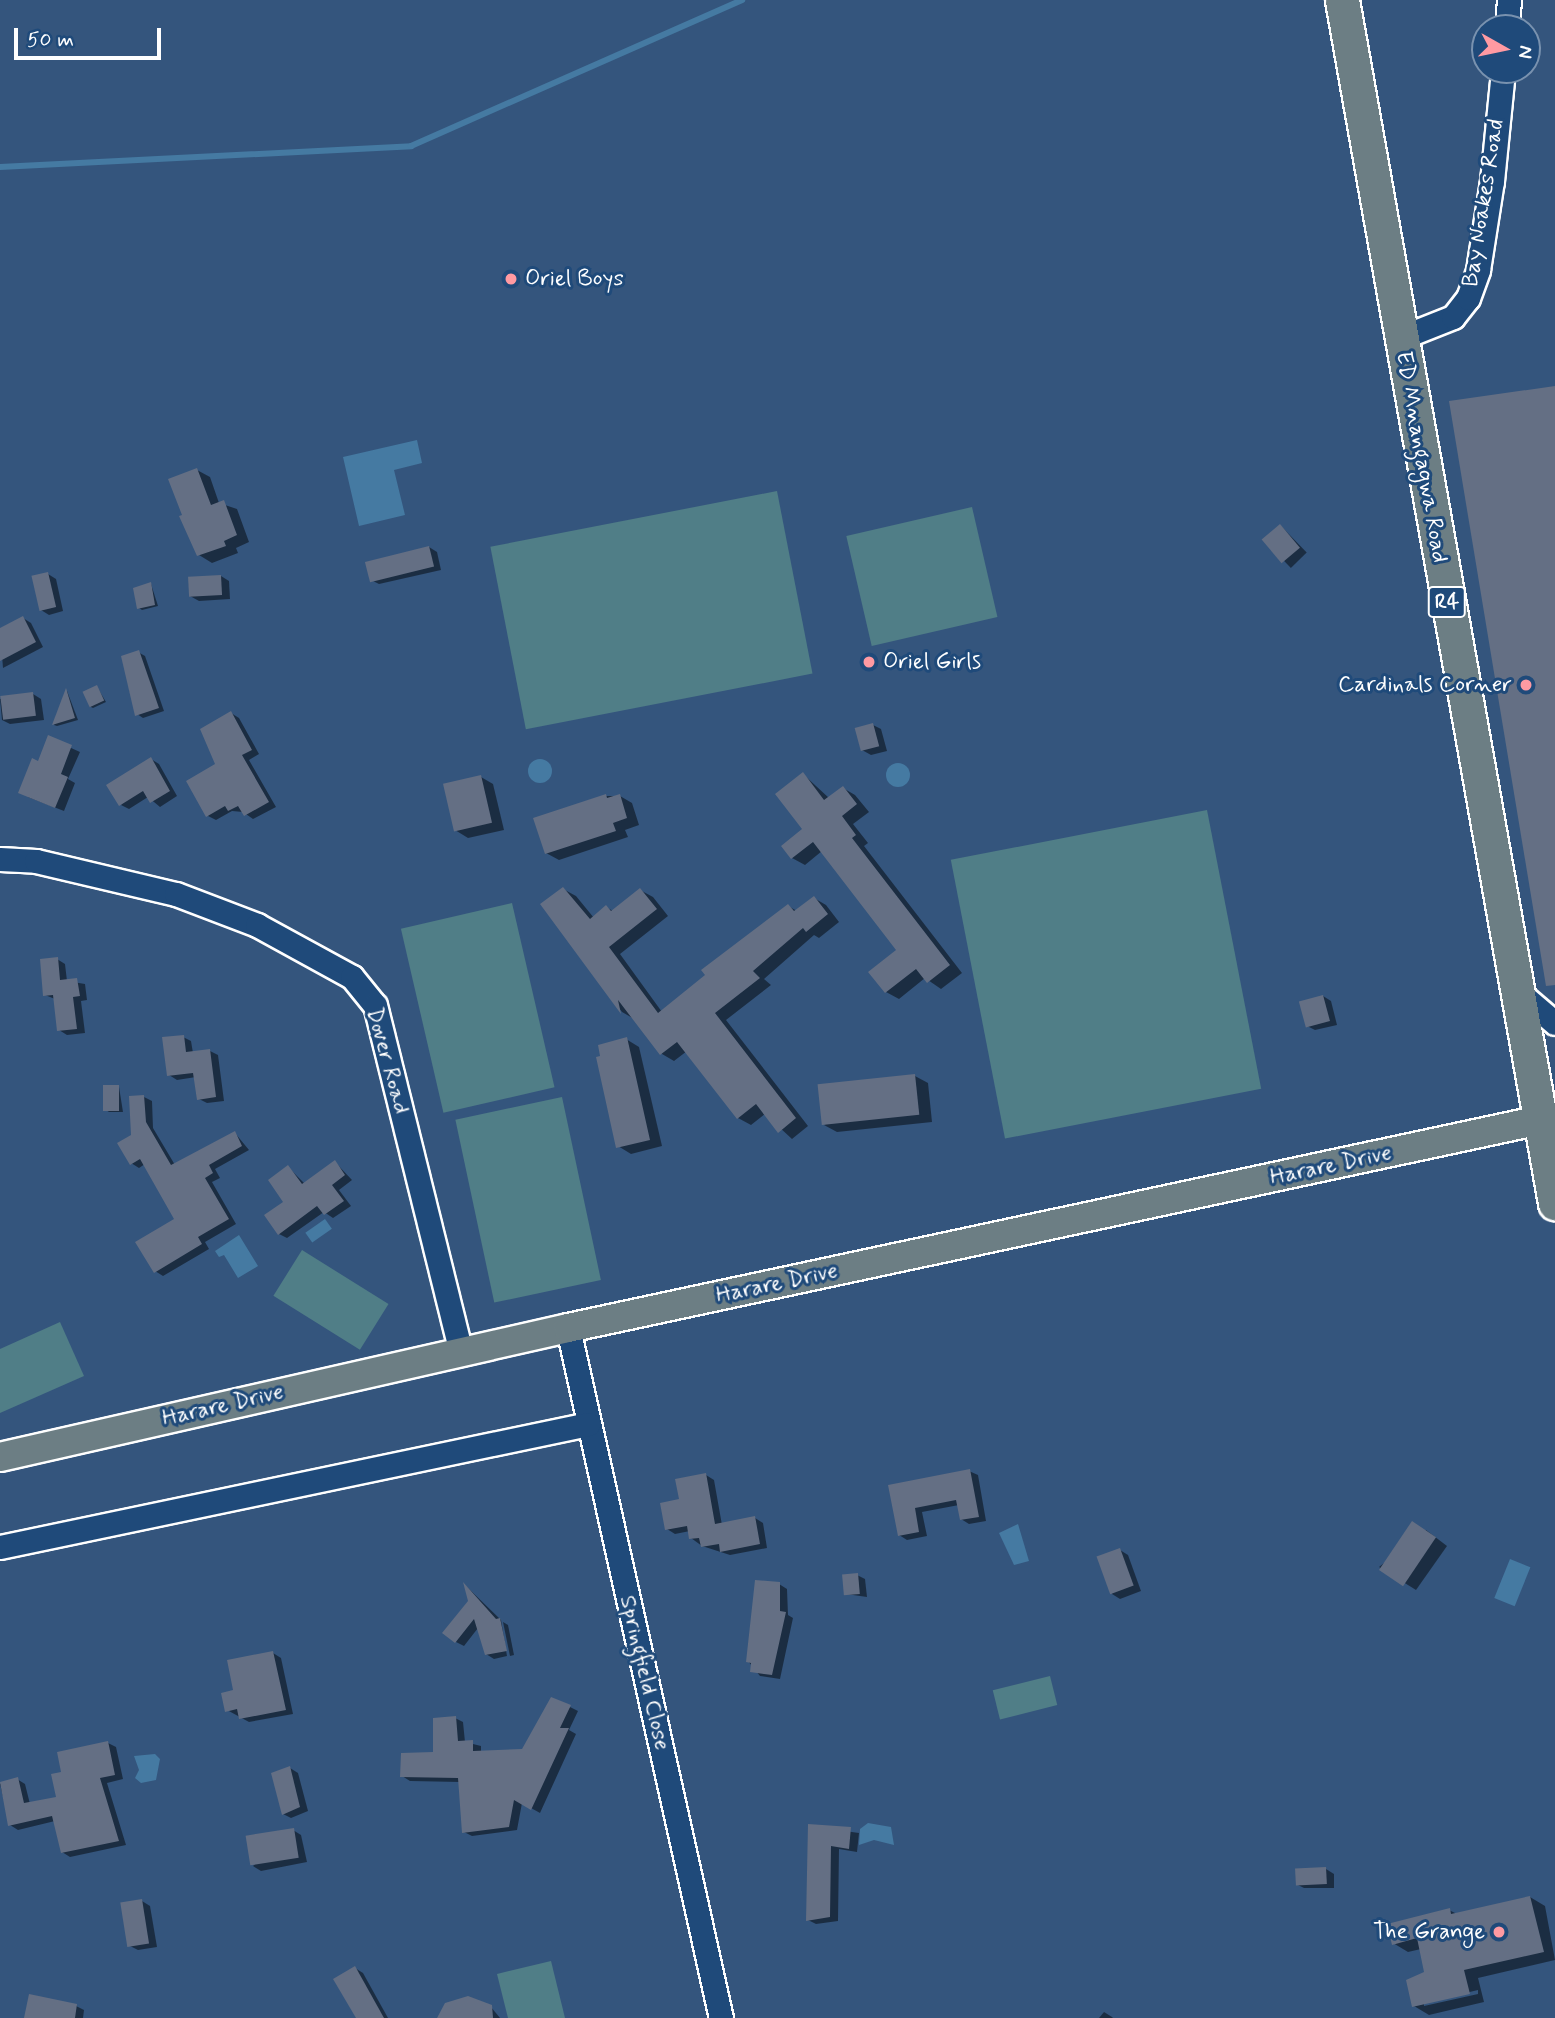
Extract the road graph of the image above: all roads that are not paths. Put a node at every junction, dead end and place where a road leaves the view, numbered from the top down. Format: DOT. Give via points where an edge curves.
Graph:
graph roads {
  1 [pos="1342,0"];
  2 [pos="1502,84"];
  3 [pos="1400,338"];
  4 [pos="0,859"];
  5 [pos="1515,989"];
  6 [pos="1555,1023"];
  7 [pos="1546,1119"];
  8 [pos="1555,1203"];
  9 [pos="568,1328"];
  10 [pos="461,1352"];
  11 [pos="588,1424"];
  12 [pos="0,1457"];
  13 [pos="0,1547"];
  14 [pos="721,2018"];
  1 -- 3 [label="highway, ED Mnangagwa Road / R4"];
  2 -- 3 [label="street, Bay Noakes Road" via="1490,194 1478,270 1468,298 1453,317"];
  3 -- 5 [label="highway, ED Mnangagwa Road / R4"];
  4 -- 10 [label="street, Dover Road" via="36,861 176,894 257,925 352,977 375,1005"];
  5 -- 6 [label="street"];
  5 -- 7 [label="highway, ED Mnangagwa Road / R4"];
  7 -- 8 [label="highway, ED Mnangagwa Road / R4"];
  7 -- 9 [label="main road, Harare Drive"];
  9 -- 10 [label="main road, Harare Drive"];
  9 -- 11 [label="street, Springfield Close"];
  10 -- 12 [label="main road, Harare Drive"];
  11 -- 13 [label="street"];
  11 -- 14 [label="street, Springfield Close"];
}
